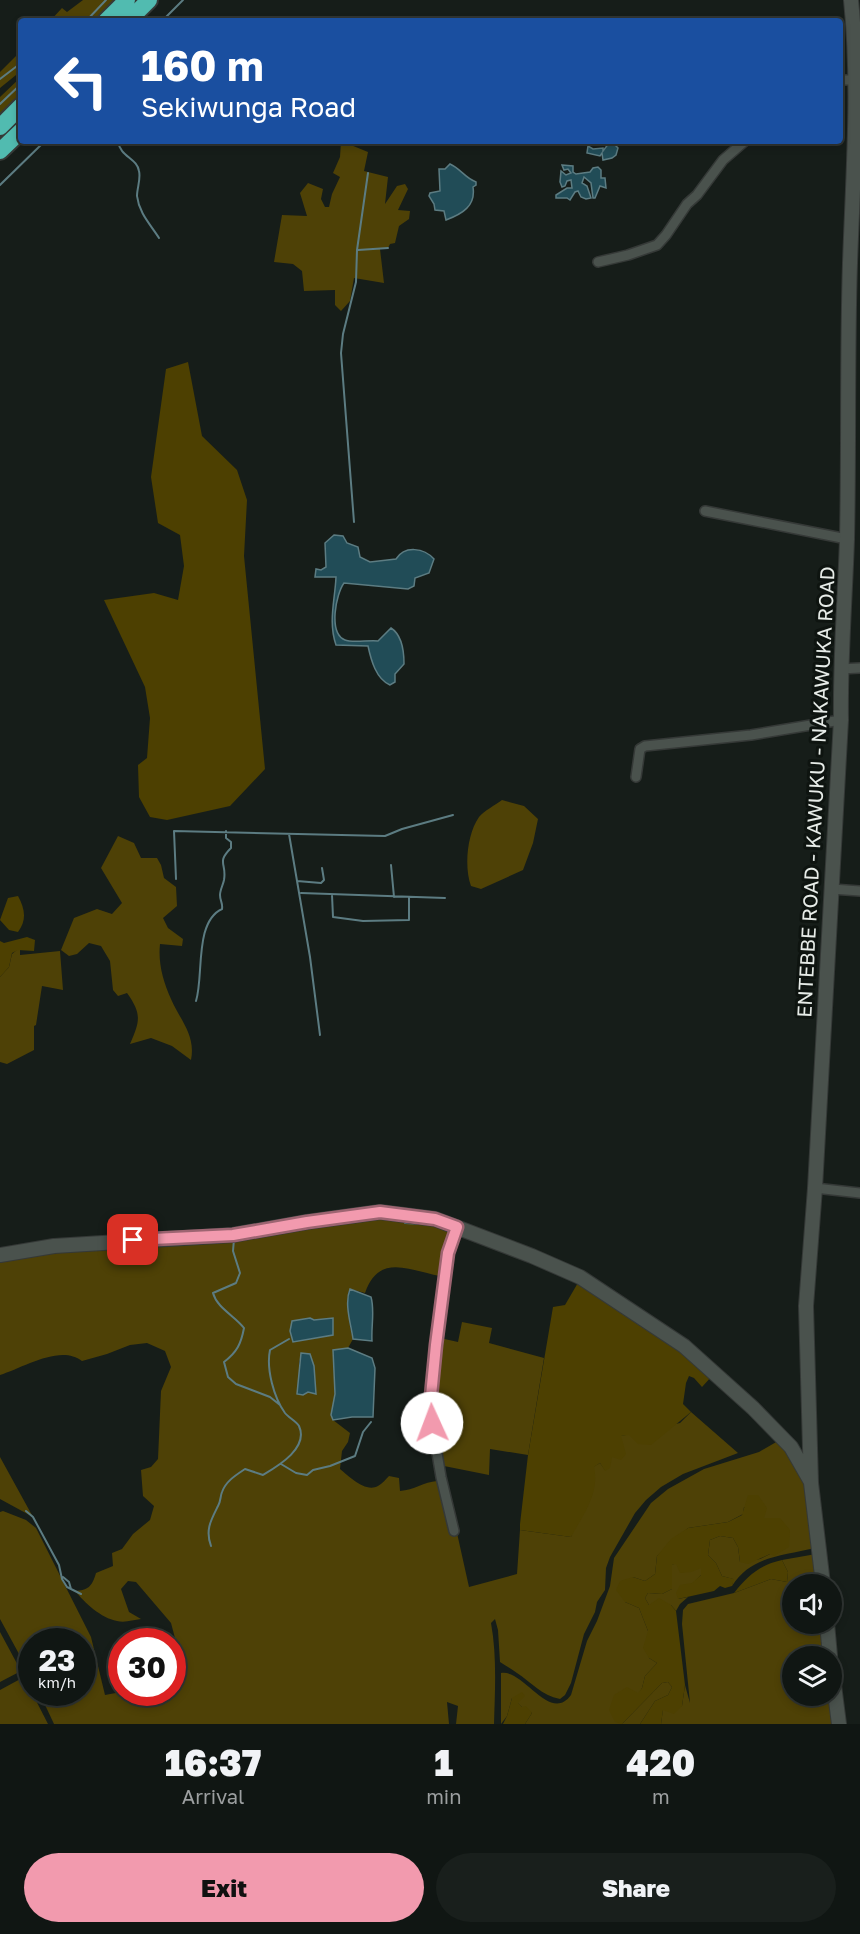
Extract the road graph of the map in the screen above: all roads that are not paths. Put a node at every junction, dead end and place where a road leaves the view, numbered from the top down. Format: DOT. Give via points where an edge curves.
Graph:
graph roads {
  1 [pos="127,0"];
  2 [pos="149,0"];
  3 [pos="851,0"];
  4 [pos="109,18"];
  5 [pos="131,18"];
  6 [pos="857,47"];
  7 [pos="843,80"];
  8 [pos="855,80"];
  9 [pos="18,109"];
  10 [pos="0,127"];
  11 [pos="857,129"];
  12 [pos="18,134"];
  13 [pos="742,144"];
  14 [pos="0,151"];
  15 [pos="598,262"];
  16 [pos="705,511"];
  17 [pos="847,539"];
  18 [pos="860,668"];
  19 [pos="840,669"];
  20 [pos="841,720"];
  21 [pos="636,777"];
  22 [pos="832,889"];
  23 [pos="860,891"];
  24 [pos="815,1188"];
  25 [pos="860,1193"];
  26 [pos="457,1227"];
  27 [pos="0,1255"];
  28 [pos="809,1426"];
  29 [pos="785,1442"];
  30 [pos="812,1484"];
  31 [pos="454,1531"];
  32 [pos="822,1574"];
  33 [pos="837,1706"];
  34 [pos="839,1724"];
  1 -- 4 [label="highway"];
  2 -- 5 [label="highway"];
  3 -- 6 [label="main road, ENTEBBE ROAD - KAWUKU - NAKAWUKA ROAD"];
  6 -- 8 [label="main road, ENTEBBE ROAD - KAWUKU - NAKAWUKA ROAD"];
  7 -- 8 [label="street"];
  8 -- 11 [label="main road, ENTEBBE ROAD - KAWUKU - NAKAWUKA ROAD"];
  9 -- 10 [label="highway"];
  11 -- 17 [label="main road, ENTEBBE ROAD - KAWUKU - NAKAWUKA ROAD" via="850,267"];
  12 -- 14 [label="highway"];
  13 -- 15 [label="street" via="723,160 657,245"];
  16 -- 17 [label="street"];
  17 -- 19 [label="main road, ENTEBBE ROAD - KAWUKU - NAKAWUKA ROAD"];
  18 -- 19 [label="street"];
  19 -- 20 [label="main road, ENTEBBE ROAD - KAWUKU - NAKAWUKA ROAD"];
  20 -- 21 [label="street" via="751,735 645,746 640,749"];
  20 -- 22 [label="main road, ENTEBBE ROAD - KAWUKU - NAKAWUKA ROAD"];
  22 -- 23 [label="street"];
  22 -- 24 [label="main road, ENTEBBE ROAD - KAWUKU - NAKAWUKA ROAD"];
  24 -- 25 [label="street"];
  24 -- 28 [label="main road, ENTEBBE ROAD - KAWUKU - NAKAWUKA ROAD" via="806,1306"];
  26 -- 27 [label="main road" via="435,1219 380,1212 233,1235 54,1246"];
  26 -- 29 [label="main road" via="580,1277 628,1308 684,1346"];
  26 -- 31 [label="street" via="448,1253 431,1396 441,1477"];
  28 -- 29 [label="main road" via="804,1436"];
  28 -- 30 [label="main road, ENTEBBE ROAD - KAWUKU - NAKAWUKA ROAD"];
  29 -- 30 [label="main road"];
  30 -- 32 [label="main road, ENTEBBE ROAD - KAWUKU - NAKAWUKA ROAD"];
  33 -- 34 [label="main road"];
}
